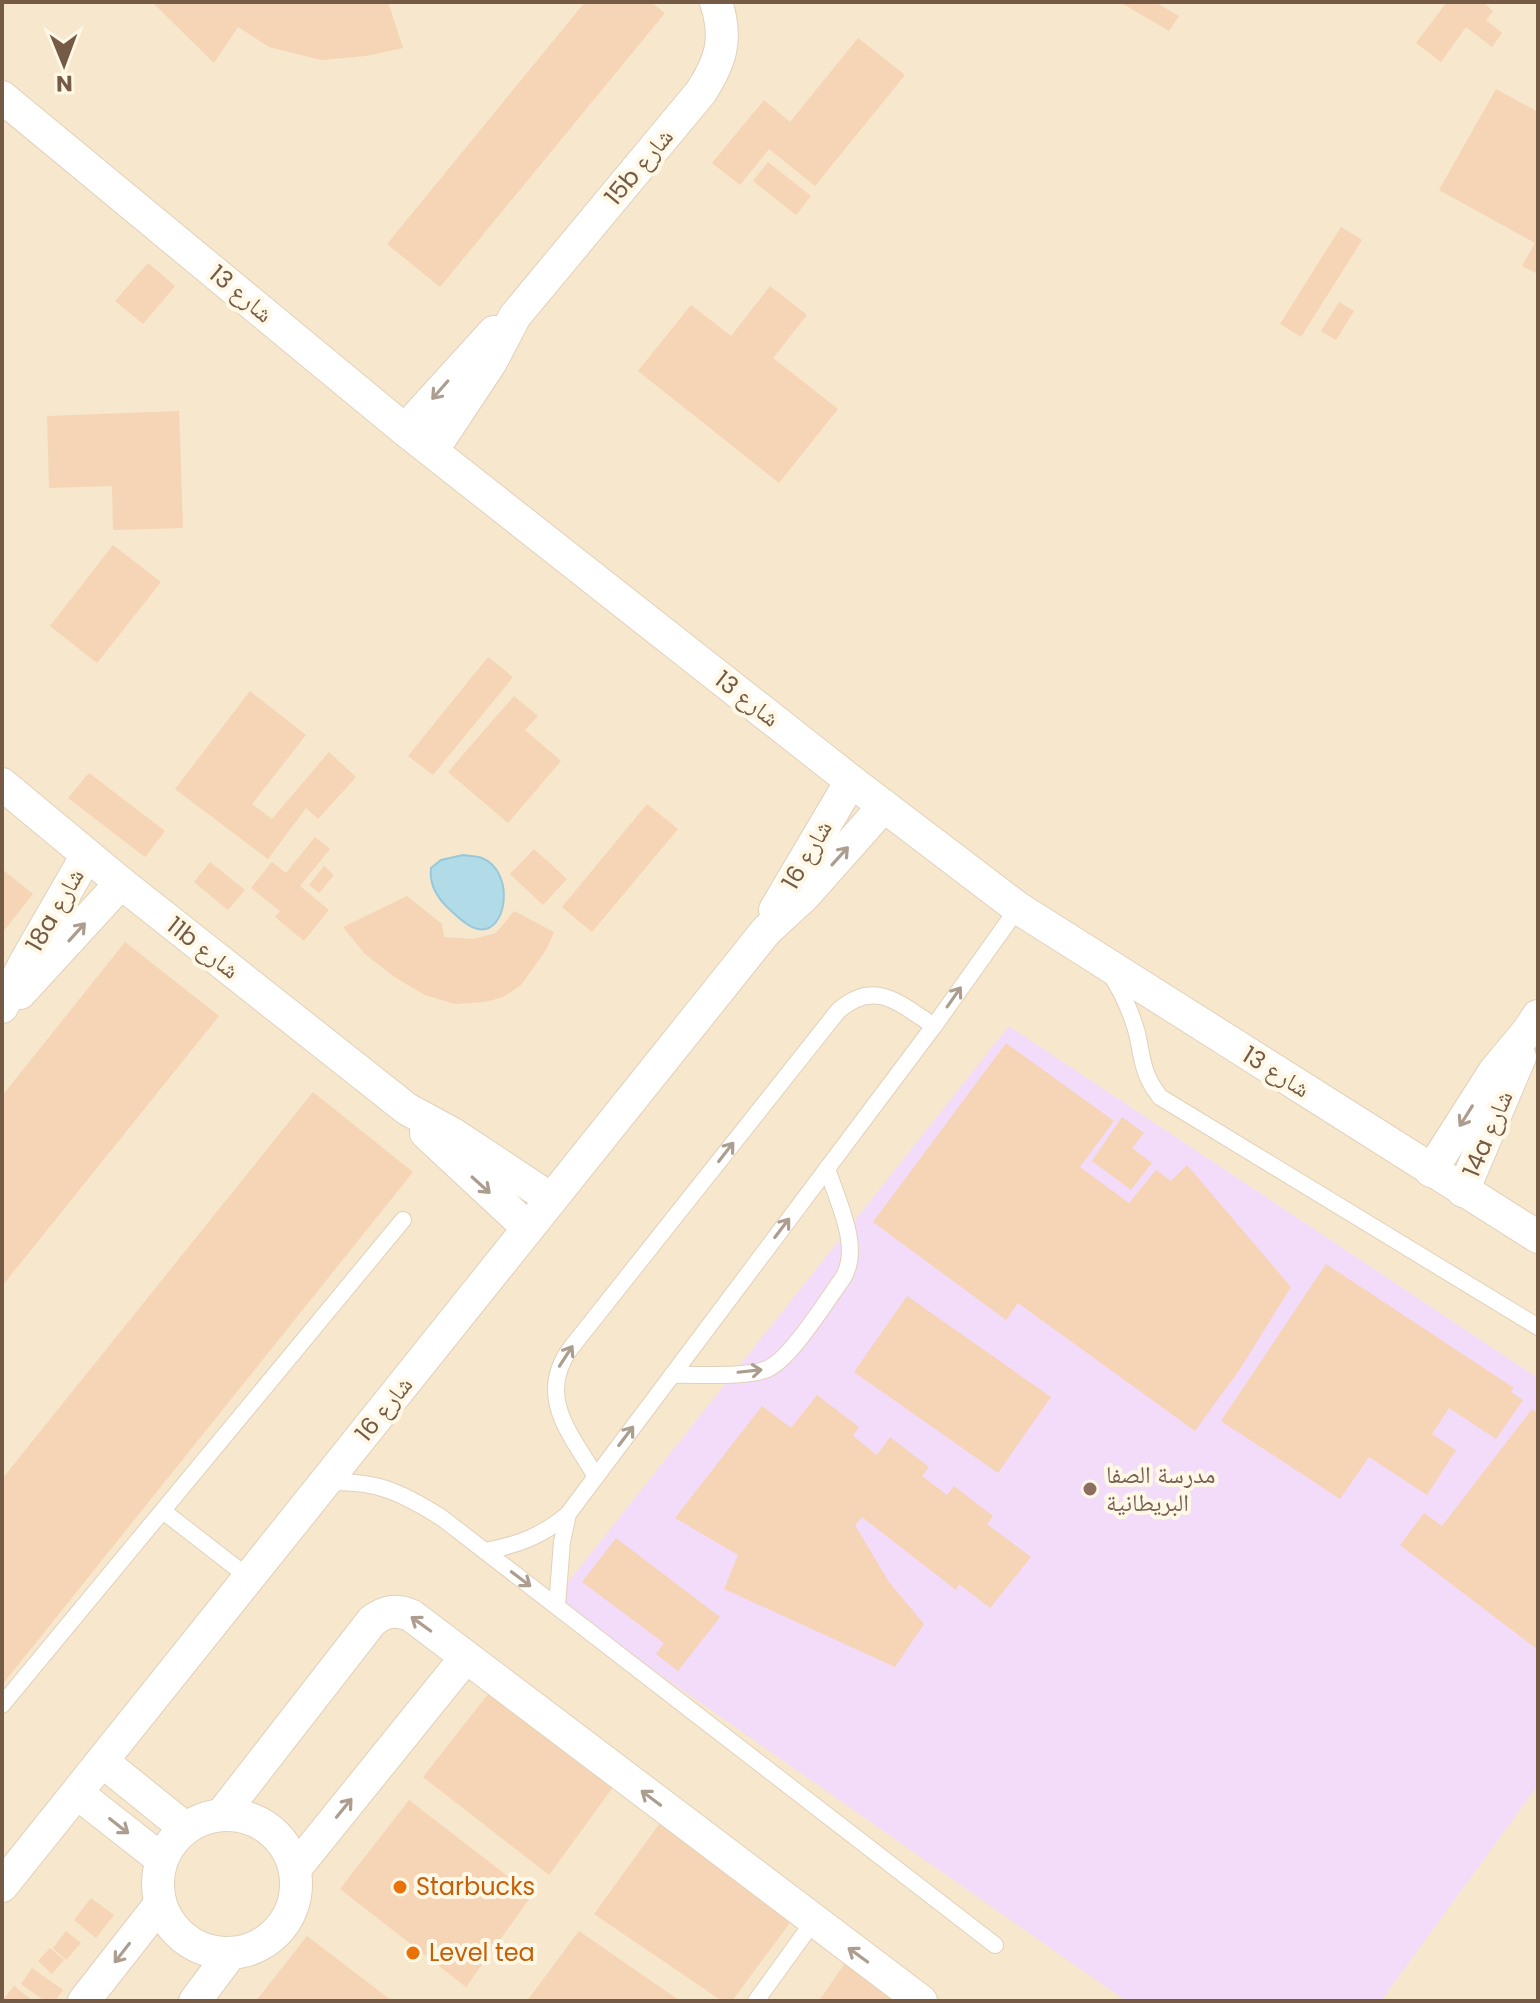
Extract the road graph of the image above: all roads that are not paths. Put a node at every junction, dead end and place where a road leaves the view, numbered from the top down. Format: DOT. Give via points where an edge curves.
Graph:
graph roads {
  1 [pos="716,2"];
  2 [pos="2,97"];
  3 [pos="515,316"];
  4 [pos="405,430"];
  5 [pos="432,451"];
  6 [pos="851,781"];
  7 [pos="2,784"];
  8 [pos="884,806"];
  9 [pos="87,855"];
  10 [pos="121,883"];
  11 [pos="1018,908"];
  12 [pos="766,931"];
  13 [pos="1104,963"];
  14 [pos="2,1007"];
  15 [pos="1533,1024"];
  16 [pos="934,1026"];
  17 [pos="407,1109"];
  18 [pos="827,1168"];
  19 [pos="1431,1171"];
  20 [pos="1463,1191"];
  21 [pos="551,1199"];
  22 [pos="403,1220"];
  23 [pos="528,1228"];
  24 [pos="1538,1237"];
  25 [pos="1538,1327"];
  26 [pos="672,1375"];
  27 [pos="596,1477"];
  28 [pos="324,1483"];
  29 [pos="163,1511"];
  30 [pos="568,1514"];
  31 [pos="485,1551"];
  32 [pos="248,1577"];
  33 [pos="557,1606"];
  34 [pos="466,1657"];
  35 [pos="2,1705"];
  36 [pos="102,1761"];
  37 [pos="77,1793"];
  38 [pos="222,1814"];
  39 [pos="185,1828"];
  40 [pos="161,1859"];
  41 [pos="295,1869"];
  42 [pos="2,1886"];
  43 [pos="160,1904"];
  44 [pos="813,1922"];
  45 [pos="995,1945"];
  46 [pos="231,1953"];
  47 [pos="84,2001"];
  48 [pos="195,2001"];
  49 [pos="756,2001"];
  50 [pos="921,2001"];
  1 -- 3 [label="street, 15b شارع" via="723,45 701,92"];
  2 -- 4 [label="street, شارع 13"];
  3 -- 4 [label="street, 15b شارع, one-way" via="475,351"];
  3 -- 5 [label="street, 15b شارع"];
  4 -- 5 [label="street, شارع 13"];
  5 -- 6 [label="street, شارع 13"];
  6 -- 8 [label="street, شارع 13"];
  6 -- 12 [label="street, شارع 16" via="788,884"];
  7 -- 9 [label="street, 11b شارع"];
  8 -- 11 [label="street, شارع 13"];
  12 -- 8 [label="street, شارع 16, one-way"];
  9 -- 10 [label="street, 11b شارع"];
  9 -- 14 [label="street, 18a شارع"];
  14 -- 10 [label="street, 18a شارع, one-way" via="42,972"];
  10 -- 17 [label="street, 11b شارع"];
  11 -- 13 [label="street, شارع 13"];
  16 -- 11 [label="lane, one-way"];
  12 -- 21 [label="street, شارع 16"];
  13 -- 19 [label="street, شارع 13"];
  13 -- 25 [label="lane" via="1121,990 1143,1068 1160,1097"];
  15 -- 19 [label="street, 14a شارع, one-way" via="1494,1072"];
  15 -- 20 [label="street, 14a شارع"];
  16 -- 18 [label="lane"];
  27 -- 16 [label="lane, one-way" via="555,1401 559,1364 570,1349 848,1002 862,996 890,998"];
  17 -- 21 [label="street, 11b شارع"];
  17 -- 23 [label="street, 11b شارع, one-way" via="441,1150"];
  26 -- 18 [label="lane, one-way"];
  26 -- 18 [label="lane, one-way" via="770,1368 807,1328 852,1258"];
  19 -- 20 [label="street, شارع 13"];
  20 -- 24 [label="street, شارع 13"];
  21 -- 23 [label="street, شارع 16"];
  22 -- 29 [label="lane"];
  23 -- 28 [label="street, شارع 16"];
  27 -- 26 [label="lane, one-way"];
  27 -- 30 [label="lane"];
  28 -- 31 [label="lane" via="361,1483 396,1492"];
  28 -- 32 [label="street, شارع 16"];
  29 -- 32 [label="lane"];
  29 -- 35 [label="lane"];
  30 -- 31 [label="lane" via="531,1540"];
  30 -- 33 [label="lane"];
  31 -- 33 [label="lane, one-way"];
  32 -- 36 [label="street, شارع 16"];
  33 -- 45 [label="lane"];
  34 -- 38 [label="street, one-way" via="412,1616 390,1611 380,1615"];
  41 -- 34 [label="street, one-way"];
  44 -- 34 [label="street, one-way"];
  36 -- 37 [label="street, شارع 16"];
  36 -- 39 [label="street"];
  37 -- 40 [label="street, one-way"];
  37 -- 42 [label="street, شارع 16"];
  38 -- 39 [label="street"];
  38 -- 41 [label="street" via="261,1823 289,1851"];
  39 -- 40 [label="street"];
  40 -- 43 [label="street"];
  41 -- 46 [label="street" via="297,1889 283,1926 251,1949"];
  43 -- 46 [label="street" via="167,1921 188,1941 212,1952"];
  43 -- 47 [label="street, one-way"];
  44 -- 49 [label="lane"];
  50 -- 44 [label="street, one-way"];
  46 -- 48 [label="street"];
}
